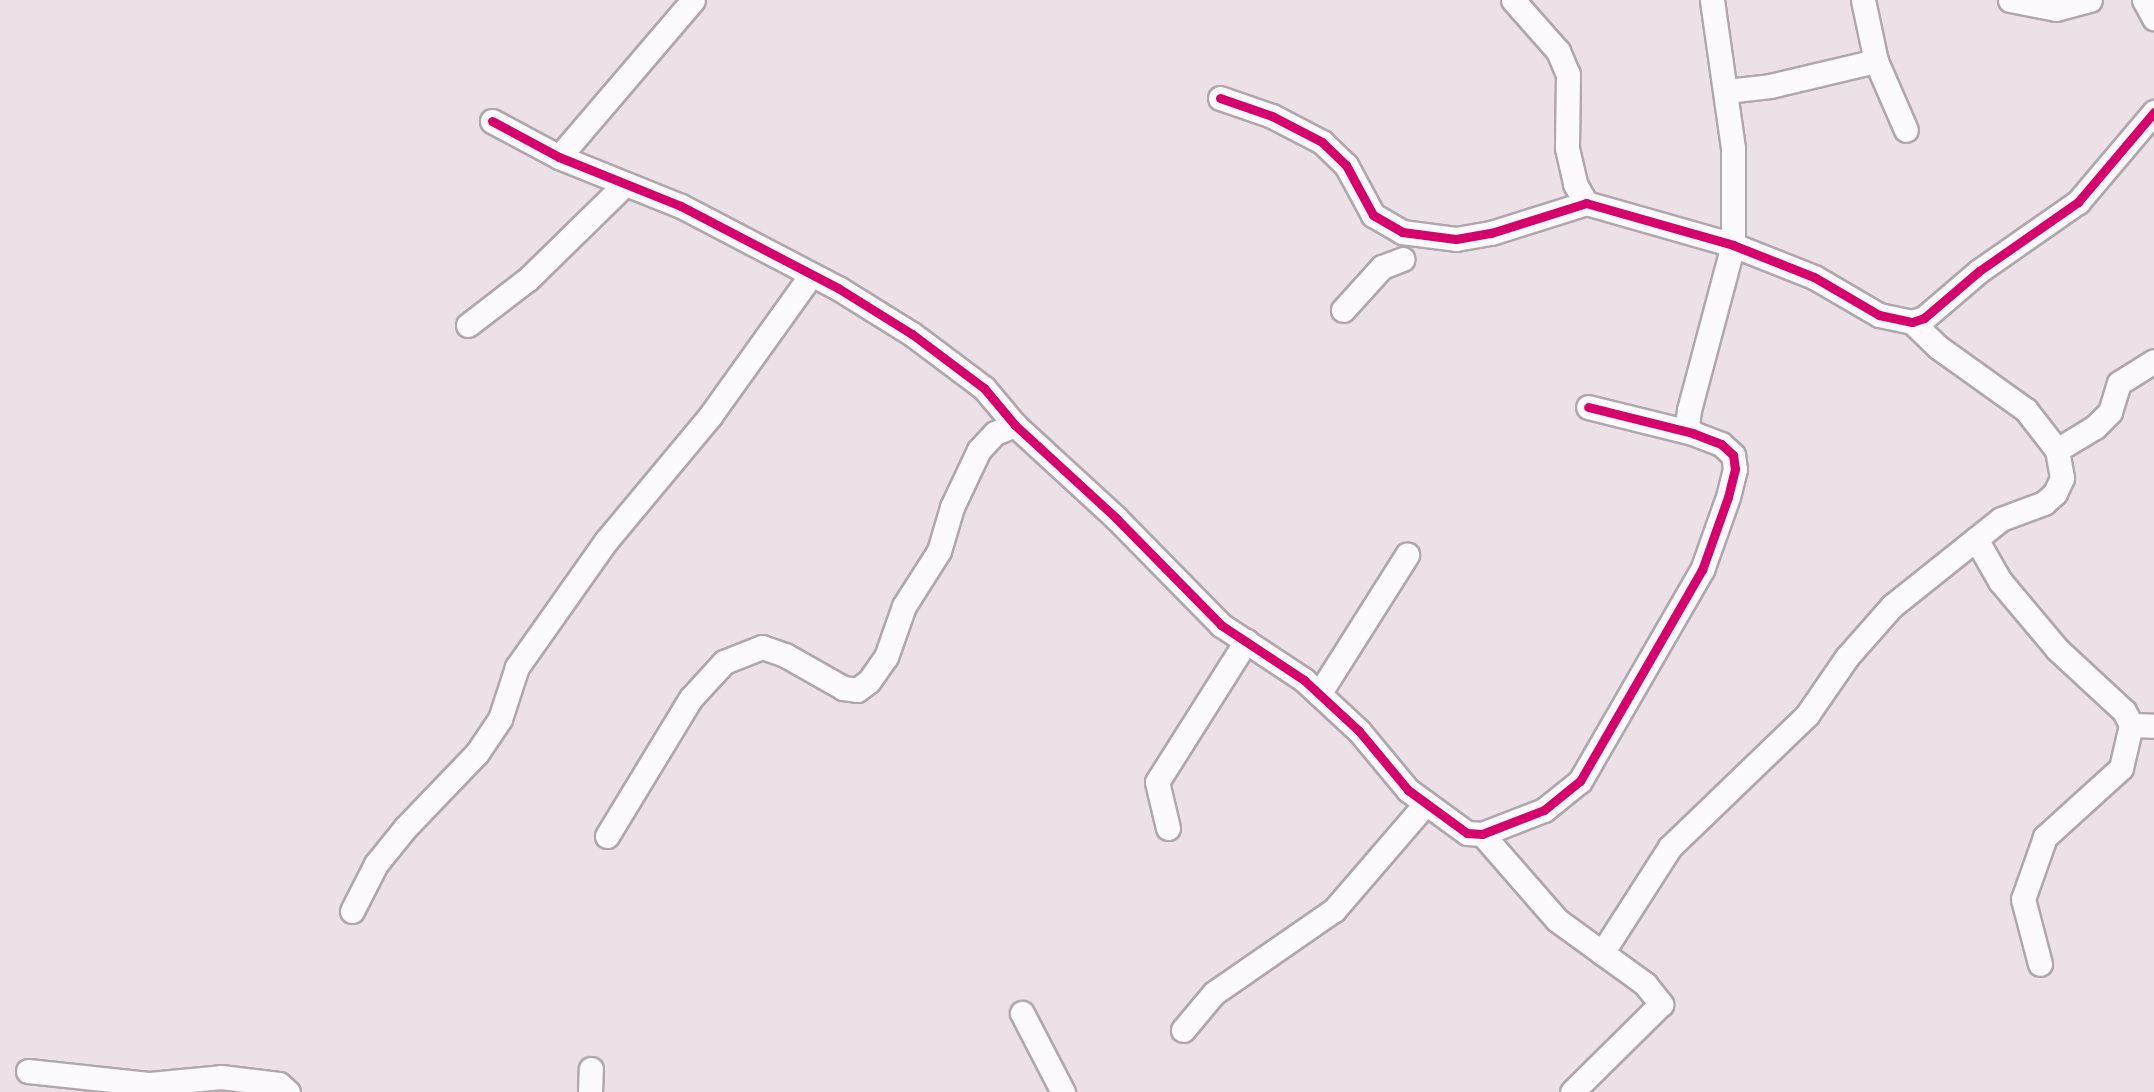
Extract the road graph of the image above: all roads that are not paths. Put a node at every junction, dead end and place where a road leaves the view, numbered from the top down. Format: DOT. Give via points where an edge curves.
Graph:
graph roads {
  1 [pos="693,0"];
  2 [pos="1513,0"];
  3 [pos="1712,0"];
  4 [pos="1863,0"];
  5 [pos="2010,0"];
  6 [pos="2090,0"];
  7 [pos="2144,0"];
  8 [pos="2154,18"];
  9 [pos="1876,61"];
  10 [pos="1727,91"];
  11 [pos="1220,98"];
  12 [pos="2154,112"];
  13 [pos="492,121"];
  14 [pos="1906,130"];
  15 [pos="559,157"];
  16 [pos="624,185"];
  17 [pos="1586,203"];
  18 [pos="1402,232"];
  19 [pos="1435,236"];
  20 [pos="1733,245"];
  21 [pos="1403,259"];
  22 [pos="811,275"];
  23 [pos="1343,310"];
  24 [pos="1912,322"];
  25 [pos="468,325"];
  26 [pos="2154,361"];
  27 [pos="1588,407"];
  28 [pos="1015,425"];
  29 [pos="1693,433"];
  30 [pos="2057,450"];
  31 [pos="1976,539"];
  32 [pos="1408,555"];
  33 [pos="1246,641"];
  34 [pos="1319,694"];
  35 [pos="2131,725"];
  36 [pos="2154,726"];
  37 [pos="1426,803"];
  38 [pos="1168,828"];
  39 [pos="1482,834"];
  40 [pos="607,836"];
  41 [pos="352,911"];
  42 [pos="1602,953"];
  43 [pos="2040,964"];
  44 [pos="1022,1013"];
  45 [pos="1183,1030"];
  46 [pos="29,1071"];
  47 [pos="288,1092"];
  48 [pos="1063,1092"];
  49 [pos="1572,1092"];
  1 -- 15 [label="street"];
  2 -- 17 [label="street" via="1558,51 1568,74 1567,148 1575,184"];
  3 -- 10 [label="street"];
  4 -- 9 [label="street"];
  5 -- 6 [label="street" via="2056,9"];
  7 -- 8 [label="street"];
  9 -- 10 [label="street" via="1770,86"];
  9 -- 14 [label="street"];
  10 -- 20 [label="street" via="1733,148"];
  11 -- 18 [label="street" via="1272,116 1322,142 1346,164 1373,215"];
  12 -- 24 [label="street" via="2078,202 1979,271 1924,318"];
  13 -- 15 [label="street"];
  15 -- 16 [label="street"];
  16 -- 22 [label="street" via="681,206"];
  16 -- 25 [label="street" via="528,279"];
  17 -- 19 [label="street" via="1490,233 1456,239"];
  17 -- 20 [label="street"];
  18 -- 19 [label="street"];
  18 -- 21 [label="street"];
  19 -- 21 [label="street"];
  20 -- 24 [label="street" via="1814,277 1879,315"];
  20 -- 29 [label="street" via="1689,410 1687,426"];
  21 -- 23 [label="street" via="1382,267"];
  22 -- 28 [label="street" via="912,334 984,388"];
  22 -- 41 [label="street" via="710,416 606,541 517,667 500,719 477,753 376,864"];
  24 -- 30 [label="street" via="1938,347 2026,410"];
  26 -- 30 [label="street" via="2119,383 2110,412 2095,427"];
  27 -- 29 [label="street"];
  28 -- 33 [label="street" via="1116,518 1221,625"];
  28 -- 40 [label="street" via="995,433 979,450 952,507 939,551 904,606 886,657 869,681 857,690 843,688 762,647 724,662 691,698"];
  29 -- 39 [label="street" via="1721,444 1733,455 1735,469 1702,569 1580,781 1544,810"];
  30 -- 31 [label="street" via="2062,478 2055,493 2044,503 2001,519"];
  31 -- 35 [label="street" via="2000,581 2057,649 2124,711"];
  31 -- 42 [label="street" via="1892,606 1847,657 1799,724 1670,847"];
  32 -- 34 [label="street"];
  33 -- 34 [label="street"];
  33 -- 38 [label="street" via="1157,782"];
  34 -- 37 [label="street"];
  35 -- 36 [label="street"];
  35 -- 43 [label="street" via="2121,768 2045,837 2023,899"];
  37 -- 39 [label="street" via="1467,833"];
  37 -- 45 [label="street" via="1335,911 1214,993"];
  39 -- 42 [label="street" via="1557,920"];
  42 -- 49 [label="street" via="1645,984 1661,1004"];
  44 -- 48 [label="street"];
  46 -- 47 [label="street" via="150,1084 220,1077 279,1084"];
}
